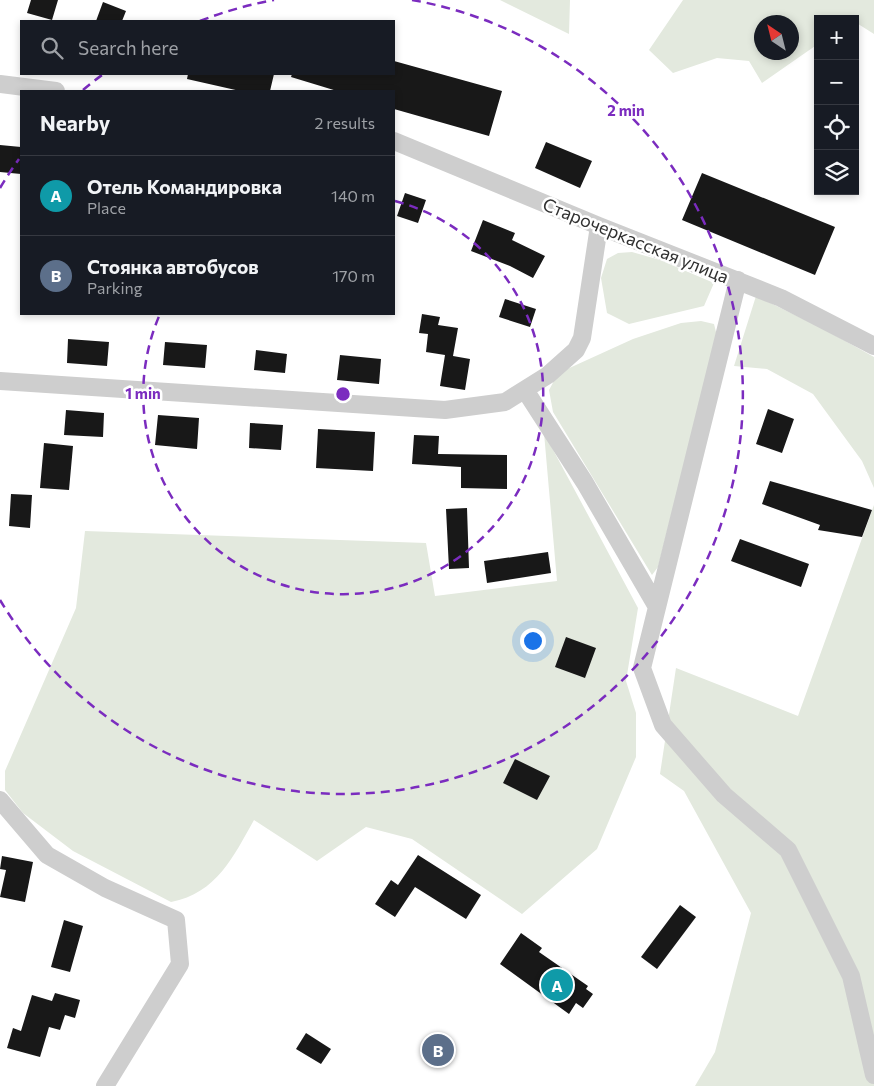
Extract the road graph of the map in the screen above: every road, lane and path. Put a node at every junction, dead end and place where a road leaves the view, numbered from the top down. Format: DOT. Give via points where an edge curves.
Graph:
graph roads {
  1 [pos="0,84"];
  2 [pos="48,90"];
  3 [pos="395,141"];
  4 [pos="599,226"];
  5 [pos="738,280"];
  6 [pos="874,346"];
  7 [pos="0,381"];
  8 [pos="525,390"];
  9 [pos="657,607"];
  10 [pos="0,800"];
  11 [pos="874,1075"];
  12 [pos="105,1086"];
  1 -- 2 [label="street"];
  3 -- 4 [label="street, Старочеркасская улица"];
  4 -- 5 [label="street, Старочеркасская улица"];
  4 -- 8 [label="street" via="582,338 576,350"];
  5 -- 6 [label="street, Старочеркасская улица" via="781,298"];
  5 -- 9 [label="street"];
  7 -- 8 [label="street" via="445,410 506,402"];
  8 -- 9 [label="street" via="585,483"];
  9 -- 11 [label="street" via="642,668 663,725 724,796 788,850 851,976"];
  10 -- 12 [label="street" via="47,855 105,888 176,920 180,964"];
}
